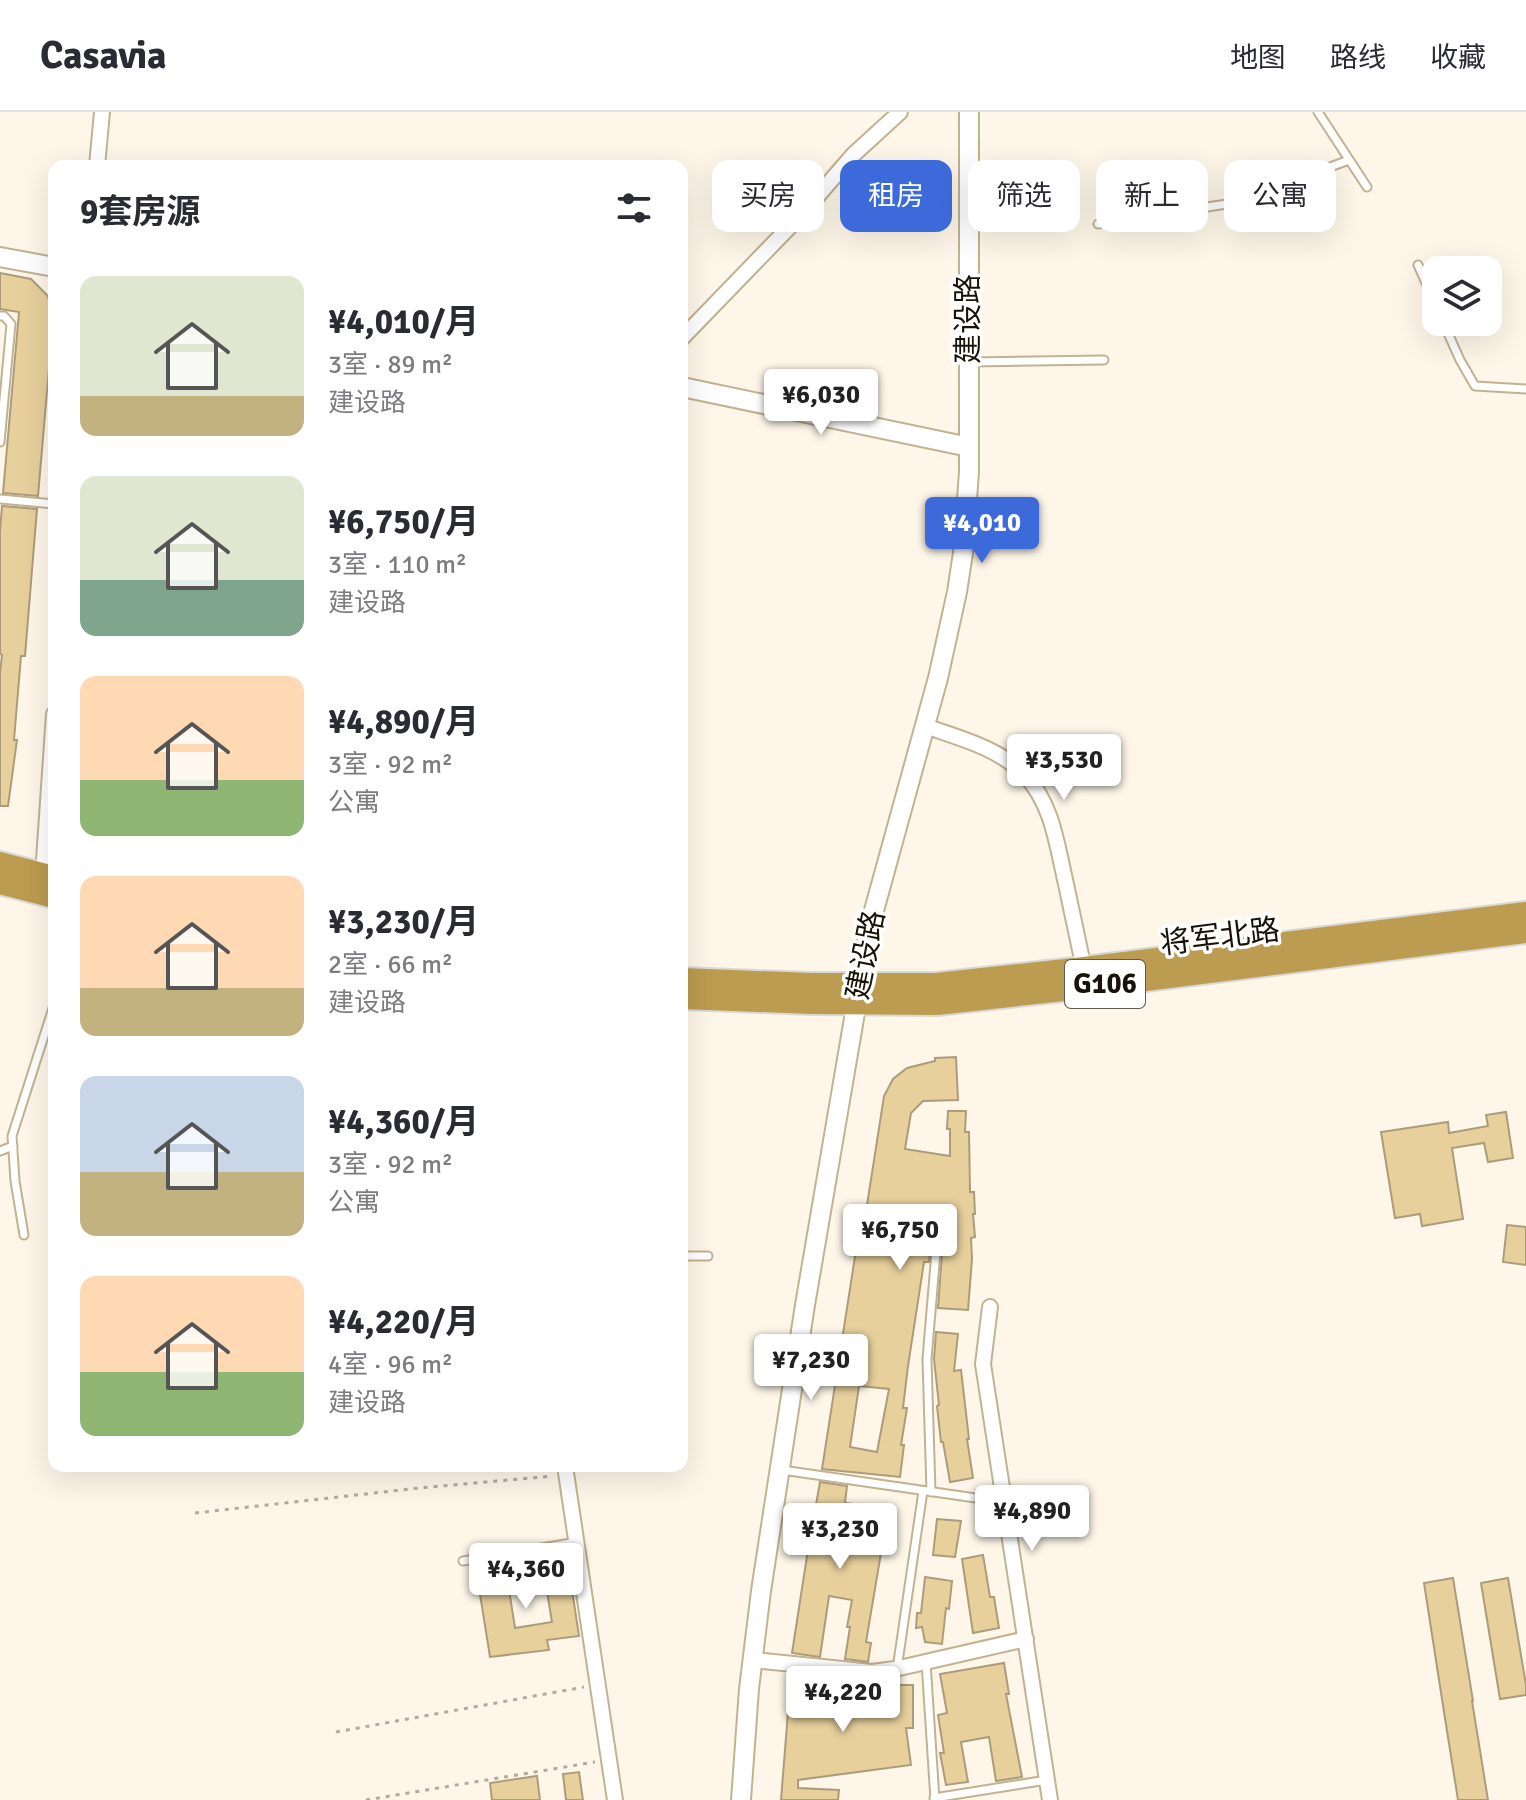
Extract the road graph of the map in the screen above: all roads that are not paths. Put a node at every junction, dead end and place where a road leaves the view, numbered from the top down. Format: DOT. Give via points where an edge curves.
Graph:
graph roads {
  1 [pos="102,112"];
  2 [pos="900,112"];
  3 [pos="969,112"];
  4 [pos="1318,112"];
  5 [pos="98,160"];
  6 [pos="1349,160"];
  7 [pos="1367,187"];
  8 [pos="1208,207"];
  9 [pos="0,257"];
  10 [pos="1418,265"];
  11 [pos="48,266"];
  12 [pos="1422,274"];
  13 [pos="0,316"];
  14 [pos="688,332"];
  15 [pos="1449,336"];
  16 [pos="1104,360"];
  17 [pos="968,362"];
  18 [pos="688,388"];
  19 [pos="1526,389"];
  20 [pos="0,442"];
  21 [pos="969,447"];
  22 [pos="0,499"];
  23 [pos="48,503"];
  24 [pos="925,726"];
  25 [pos="0,864"];
  26 [pos="0,882"];
  27 [pos="48,882"];
  28 [pos="48,883"];
  29 [pos="1526,914"];
  30 [pos="1526,931"];
  31 [pos="1084,969"];
  32 [pos="688,980"];
  33 [pos="858,994"];
  34 [pos="688,997"];
  35 [pos="48,1024"];
  36 [pos="13,1146"];
  37 [pos="0,1151"];
  38 [pos="24,1235"];
  39 [pos="937,1240"];
  40 [pos="688,1256"];
  41 [pos="708,1256"];
  42 [pos="990,1307"];
  43 [pos="780,1470"];
  44 [pos="566,1472"];
  45 [pos="927,1491"];
  46 [pos="1005,1503"];
  47 [pos="577,1542"];
  48 [pos="463,1561"];
  49 [pos="1026,1639"];
  50 [pos="753,1660"];
  51 [pos="926,1662"];
  52 [pos="897,1669"];
  53 [pos="1047,1780"];
  54 [pos="935,1799"];
  55 [pos="615,1800"];
  56 [pos="741,1800"];
  57 [pos="1050,1800"];
  1 -- 5 [label="street"];
  2 -- 14 [label="street"];
  3 -- 17 [label="street, 建设路"];
  4 -- 6 [label="lane"];
  6 -- 7 [label="lane"];
  6 -- 8 [label="lane" via="1233,203"];
  9 -- 11 [label="street"];
  10 -- 12 [label="lane"];
  13 -- 20 [label="lane" via="11,324"];
  15 -- 19 [label="lane" via="1475,386"];
  16 -- 17 [label="lane"];
  17 -- 21 [label="street, 建设路"];
  18 -- 21 [label="street"];
  21 -- 24 [label="street, 建设路" via="957,592"];
  22 -- 23 [label="lane"];
  24 -- 31 [label="street" via="997,755 1024,774 1042,798 1053,826"];
  24 -- 33 [label="street, 建设路" via="870,925"];
  25 -- 27 [label="highway"];
  26 -- 28 [label="highway"];
  29 -- 31 [label="highway, 将军北路 / G106"];
  30 -- 33 [label="highway, 将军北路 / G106" via="937,1003"];
  31 -- 33 [label="highway, 将军北路 / G106"];
  32 -- 33 [label="highway, 将军北路 / G106"];
  33 -- 34 [label="highway, 将军北路 / G106"];
  33 -- 43 [label="street, 建设路"];
  35 -- 36 [label="lane"];
  36 -- 37 [label="lane"];
  36 -- 38 [label="lane"];
  39 -- 45 [label="lane" via="927,1359"];
  40 -- 41 [label="lane"];
  42 -- 46 [label="street" via="983,1364"];
  43 -- 45 [label="lane"];
  43 -- 50 [label="street, 建设路"];
  44 -- 47 [label="street"];
  45 -- 46 [label="lane"];
  45 -- 52 [label="lane"];
  46 -- 49 [label="street"];
  47 -- 48 [label="lane"];
  47 -- 55 [label="street"];
  49 -- 51 [label="street"];
  49 -- 53 [label="street"];
  50 -- 52 [label="street" via="872,1672"];
  50 -- 56 [label="street, 建设路"];
  51 -- 52 [label="street"];
  51 -- 54 [label="lane"];
  53 -- 54 [label="lane"];
  53 -- 57 [label="street"];
}
